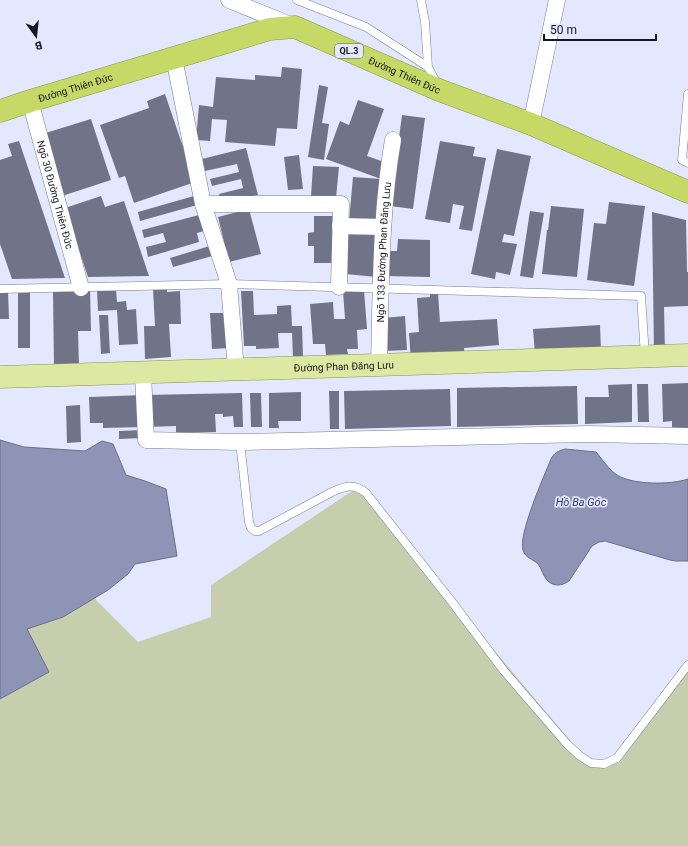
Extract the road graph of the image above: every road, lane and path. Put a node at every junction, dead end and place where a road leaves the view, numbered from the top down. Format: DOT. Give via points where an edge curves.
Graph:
graph roads {
  1 [pos="230,0"];
  2 [pos="297,0"];
  3 [pos="420,0"];
  4 [pos="557,0"];
  5 [pos="295,27"];
  6 [pos="174,58"];
  7 [pos="428,67"];
  8 [pos="439,90"];
  9 [pos="688,94"];
  10 [pos="30,101"];
  11 [pos="0,111"];
  12 [pos="531,124"];
  13 [pos="393,140"];
  14 [pos="688,163"];
  15 [pos="688,192"];
  16 [pos="203,204"];
  17 [pos="340,226"];
  18 [pos="383,227"];
  19 [pos="229,284"];
  20 [pos="339,287"];
  21 [pos="81,288"];
  22 [pos="380,288"];
  23 [pos="0,289"];
  24 [pos="688,355"];
  25 [pos="645,357"];
  26 [pos="379,365"];
  27 [pos="236,370"];
  28 [pos="143,372"];
  29 [pos="0,377"];
  30 [pos="688,436"];
  31 [pos="240,442"];
  32 [pos="688,665"];
  1 -- 5 [label="street"];
  2 -- 7 [label="lane" via="366,27"];
  3 -- 7 [label="lane" via="425,22"];
  4 -- 12 [label="street"];
  5 -- 6 [label="highway, Đường Thiên Đức / QL.3" via="270,29"];
  5 -- 8 [label="highway, Đường Thiên Đức / QL.3"];
  6 -- 10 [label="highway, Đường Thiên Đức / QL.3"];
  6 -- 16 [label="street"];
  7 -- 8 [label="lane"];
  8 -- 12 [label="highway, Đường Thiên Đức / QL.3"];
  9 -- 14 [label="lane" via="682,160"];
  10 -- 11 [label="highway, Đường Thiên Đức / QL.3"];
  10 -- 21 [label="street, Ngõ 30 Đường Thiên Đức"];
  12 -- 15 [label="highway, Đường Thiên Đức / QL.3"];
  13 -- 18 [label="street, Ngõ 133 Đường Phan Đăng Lưu"];
  16 -- 17 [label="street" via="341,204"];
  16 -- 19 [label="street"];
  17 -- 18 [label="street"];
  17 -- 20 [label="street"];
  18 -- 22 [label="street, Ngõ 133 Đường Phan Đăng Lưu"];
  19 -- 20 [label="lane"];
  19 -- 21 [label="lane"];
  19 -- 27 [label="street"];
  20 -- 22 [label="lane"];
  21 -- 23 [label="lane"];
  22 -- 25 [label="lane" via="641,296"];
  22 -- 26 [label="street, Ngõ 133 Đường Phan Đăng Lưu"];
  24 -- 25 [label="main road, Đường Phan Đăng Lưu"];
  25 -- 26 [label="main road, Đường Phan Đăng Lưu"];
  26 -- 27 [label="main road, Đường Phan Đăng Lưu"];
  27 -- 28 [label="main road, Đường Phan Đăng Lưu"];
  28 -- 29 [label="main road, Đường Phan Đăng Lưu"];
  28 -- 31 [label="street" via="146,440"];
  30 -- 31 [label="street" via="589,434"];
  31 -- 32 [label="lane" via="251,528 259,531 342,487 352,486 363,490 504,671 567,744 591,763 604,764 617,758"];
}
